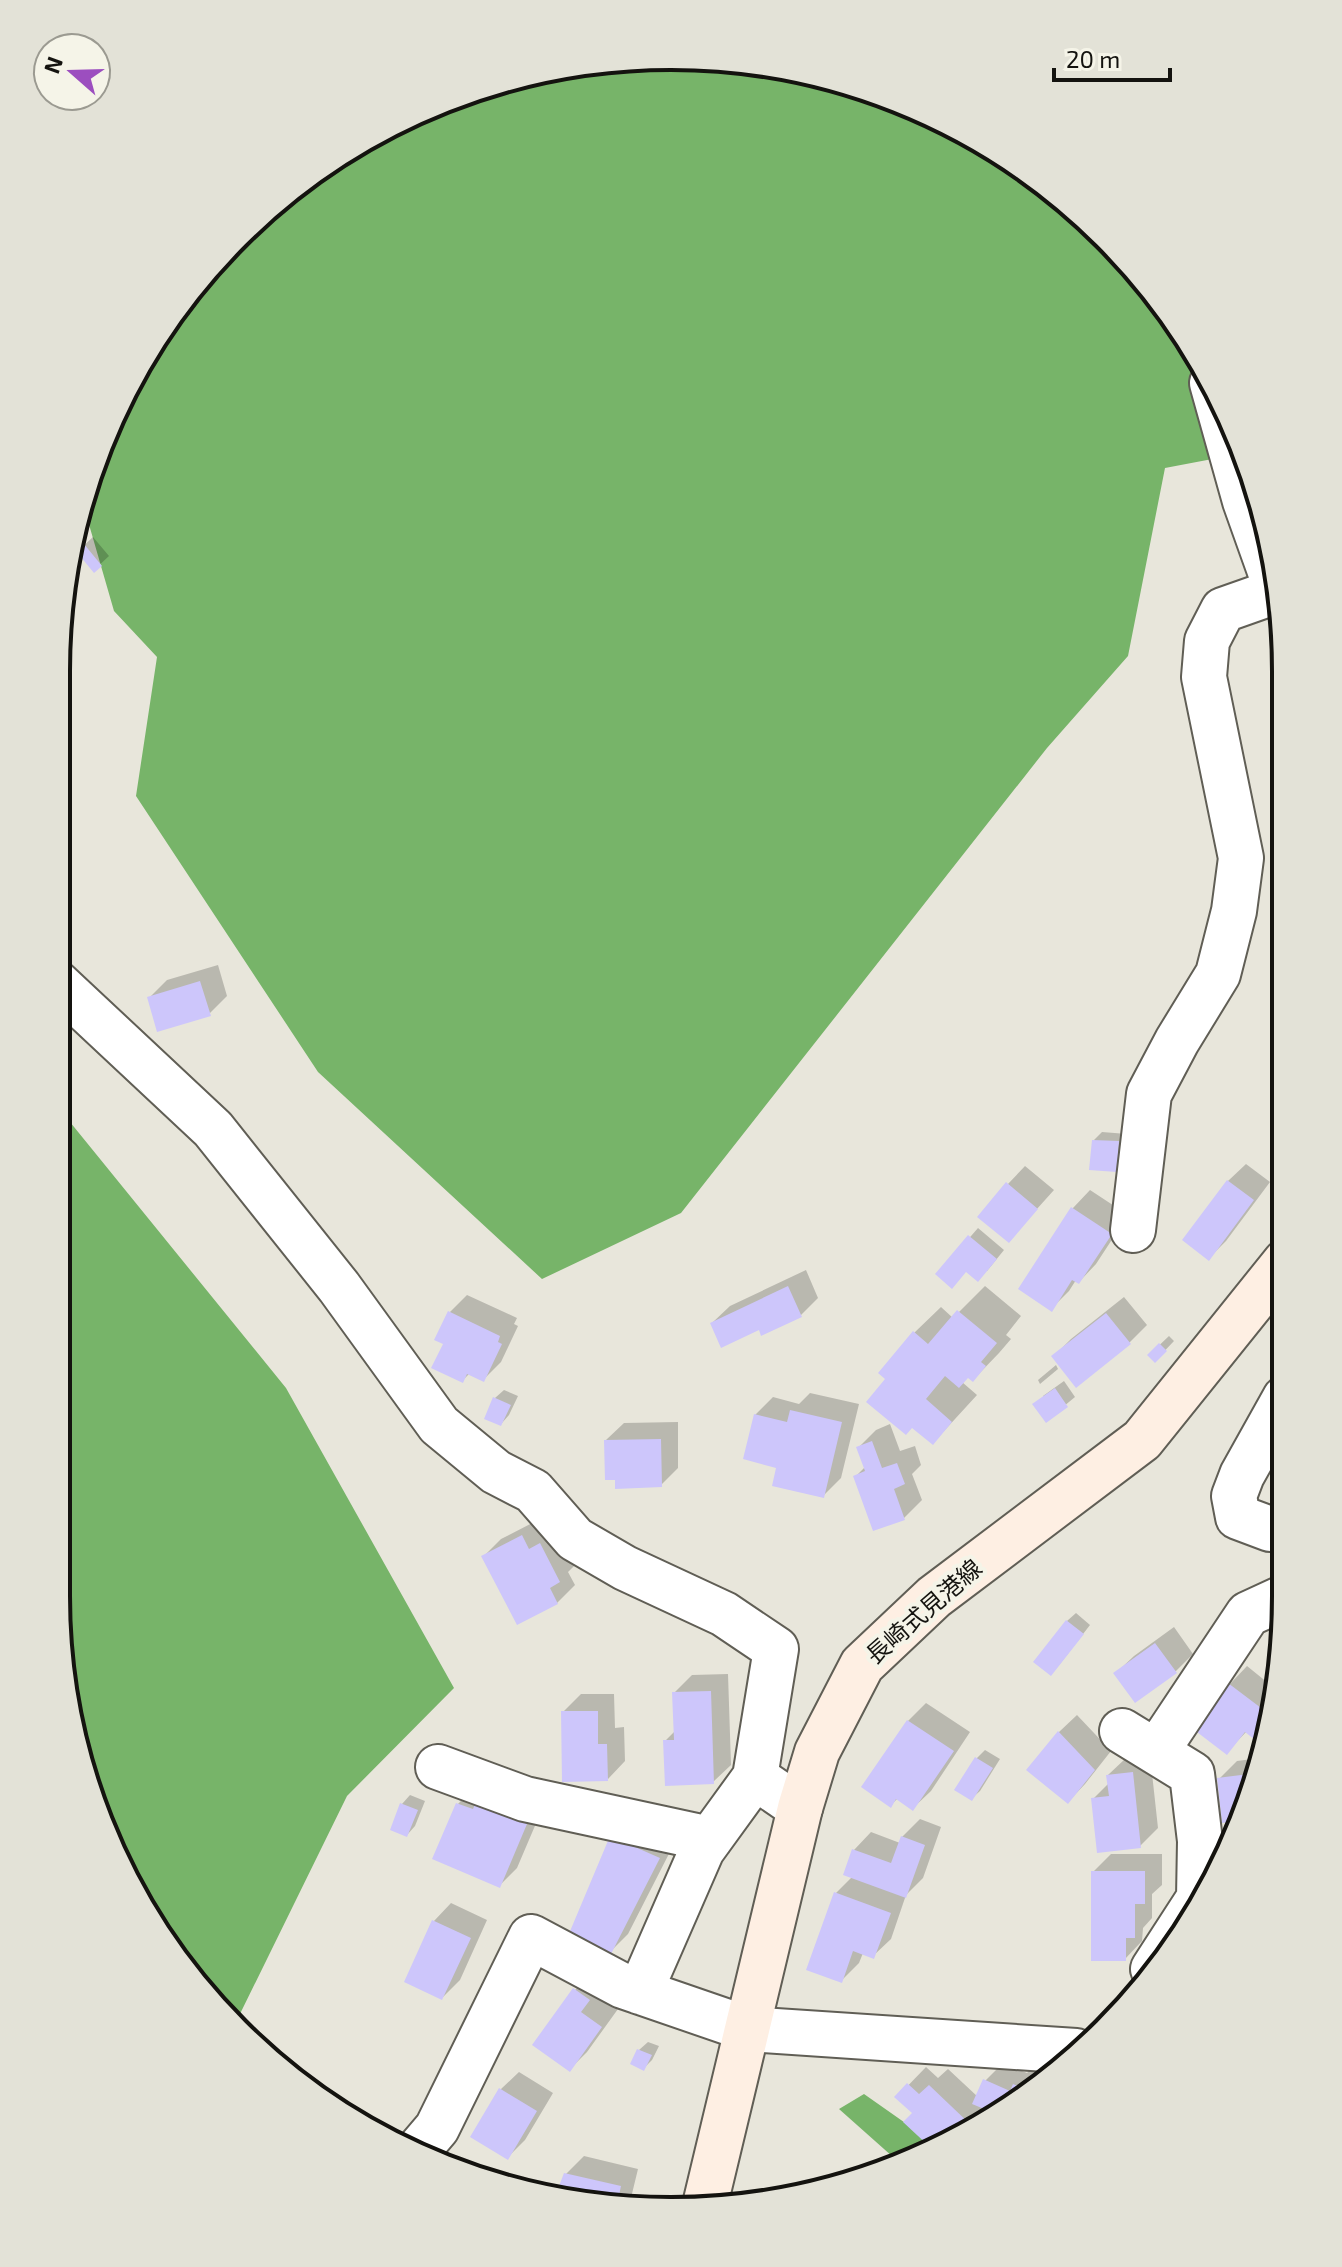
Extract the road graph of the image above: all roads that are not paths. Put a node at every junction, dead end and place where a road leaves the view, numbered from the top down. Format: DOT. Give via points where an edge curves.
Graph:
graph roads {
  1 [pos="1235,463"];
  2 [pos="1255,529"];
  3 [pos="1267,593"];
  4 [pos="70,995"];
  5 [pos="1133,1230"];
  6 [pos="1272,1278"];
  7 [pos="1272,1421"];
  8 [pos="1272,1529"];
  9 [pos="1272,1603"];
  10 [pos="438,1767"];
  11 [pos="755,1777"];
  12 [pos="800,1808"];
  13 [pos="710,1839"];
  14 [pos="1199,1881"];
  15 [pos="640,1992"];
  16 [pos="748,2029"];
  17 [pos="1064,2050"];
  18 [pos="424,2143"];
  19 [pos="707,2196"];
  1 -- 2 [label="street"];
  3 -- 5 [label="street" via="1223,610 1207,641 1204,677 1241,858 1218,974 1149,1094"];
  4 -- 11 [label="street" via="213,1129 339,1287 439,1425 496,1472 533,1491 575,1539 724,1614 776,1649"];
  6 -- 12 [label="main road, 長崎式見港線" via="1142,1440 934,1597 862,1665 817,1752"];
  7 -- 8 [label="street" via="1234,1496 1238,1517"];
  9 -- 14 [label="street" via="1248,1614 1139,1741 1192,1774"];
  10 -- 13 [label="street" via="525,1799"];
  11 -- 12 [label="street"];
  11 -- 13 [label="street"];
  12 -- 16 [label="main road, 長崎式見港線"];
  13 -- 15 [label="street"];
  15 -- 16 [label="street"];
  15 -- 18 [label="street" via="531,1937 437,2128"];
  16 -- 17 [label="street"];
  16 -- 19 [label="main road, 長崎式見港線"];
}
